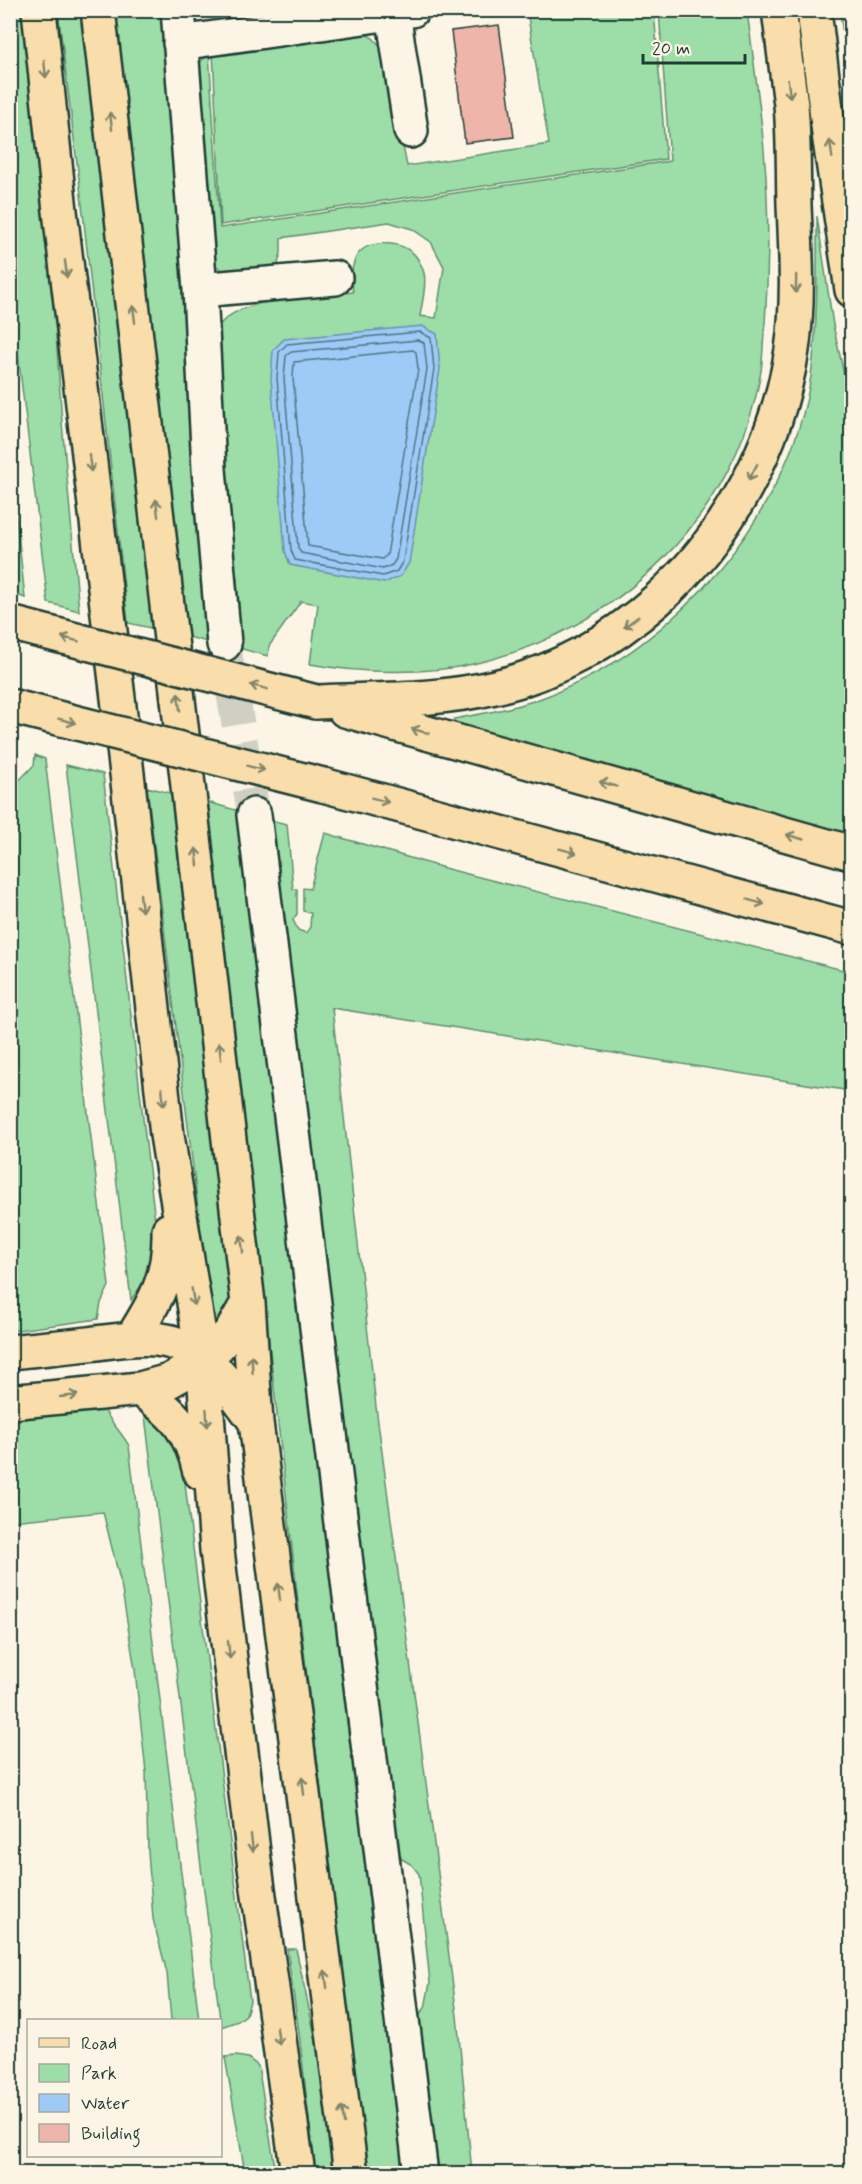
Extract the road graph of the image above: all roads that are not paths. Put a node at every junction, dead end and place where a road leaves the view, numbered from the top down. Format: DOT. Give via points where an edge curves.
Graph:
graph roads {
  1 [pos="39,10"];
  2 [pos="98,10"];
  3 [pos="178,10"];
  4 [pos="779,10"];
  5 [pos="814,10"];
  6 [pos="403,12"];
  7 [pos="180,43"];
  8 [pos="411,131"];
  9 [pos="335,278"];
  10 [pos="200,290"];
  11 [pos="852,290"];
  12 [pos="10,623"];
  13 [pos="224,644"];
  14 [pos="316,702"];
  15 [pos="10,706"];
  16 [pos="254,815"];
  17 [pos="852,853"];
  18 [pos="852,928"];
  19 [pos="167,1135"];
  20 [pos="248,1303"];
  21 [pos="133,1337"];
  22 [pos="10,1352"];
  23 [pos="203,1359"];
  24 [pos="140,1389"];
  25 [pos="10,1402"];
  26 [pos="256,1422"];
  27 [pos="217,1550"];
  28 [pos="298,2174"];
  29 [pos="351,2174"];
  30 [pos="421,2174"];
  1 -- 19 [label="main road, one-way"];
  20 -- 2 [label="main road, one-way"];
  3 -- 7 [label="street"];
  4 -- 14 [label="main road, one-way" via="792,130 797,267 792,351 768,444 718,534 677,582 633,621 590,649 545,671 497,687 448,696"];
  11 -- 5 [label="main road, one-way"];
  6 -- 7 [label="street"];
  6 -- 8 [label="street"];
  7 -- 10 [label="street"];
  9 -- 10 [label="street"];
  10 -- 13 [label="street" via="209,469"];
  14 -- 12 [label="main road, one-way, bridge"];
  17 -- 14 [label="main road, one-way"];
  15 -- 18 [label="main road, one-way, bridge" via="323,785"];
  16 -- 30 [label="street"];
  19 -- 21 [label="main road" via="169,1253 165,1277"];
  19 -- 23 [label="main road, one-way"];
  20 -- 23 [label="main road" via="231,1332"];
  26 -- 20 [label="main road, one-way"];
  21 -- 22 [label="main road"];
  21 -- 23 [label="main road" via="168,1340"];
  23 -- 24 [label="main road" via="169,1380"];
  23 -- 26 [label="main road"];
  23 -- 27 [label="main road, one-way"];
  25 -- 24 [label="main road, one-way"];
  24 -- 27 [label="main road" via="172,1414 195,1449"];
  29 -- 26 [label="main road, one-way"];
  27 -- 28 [label="main road, one-way" via="254,1860"];
}
